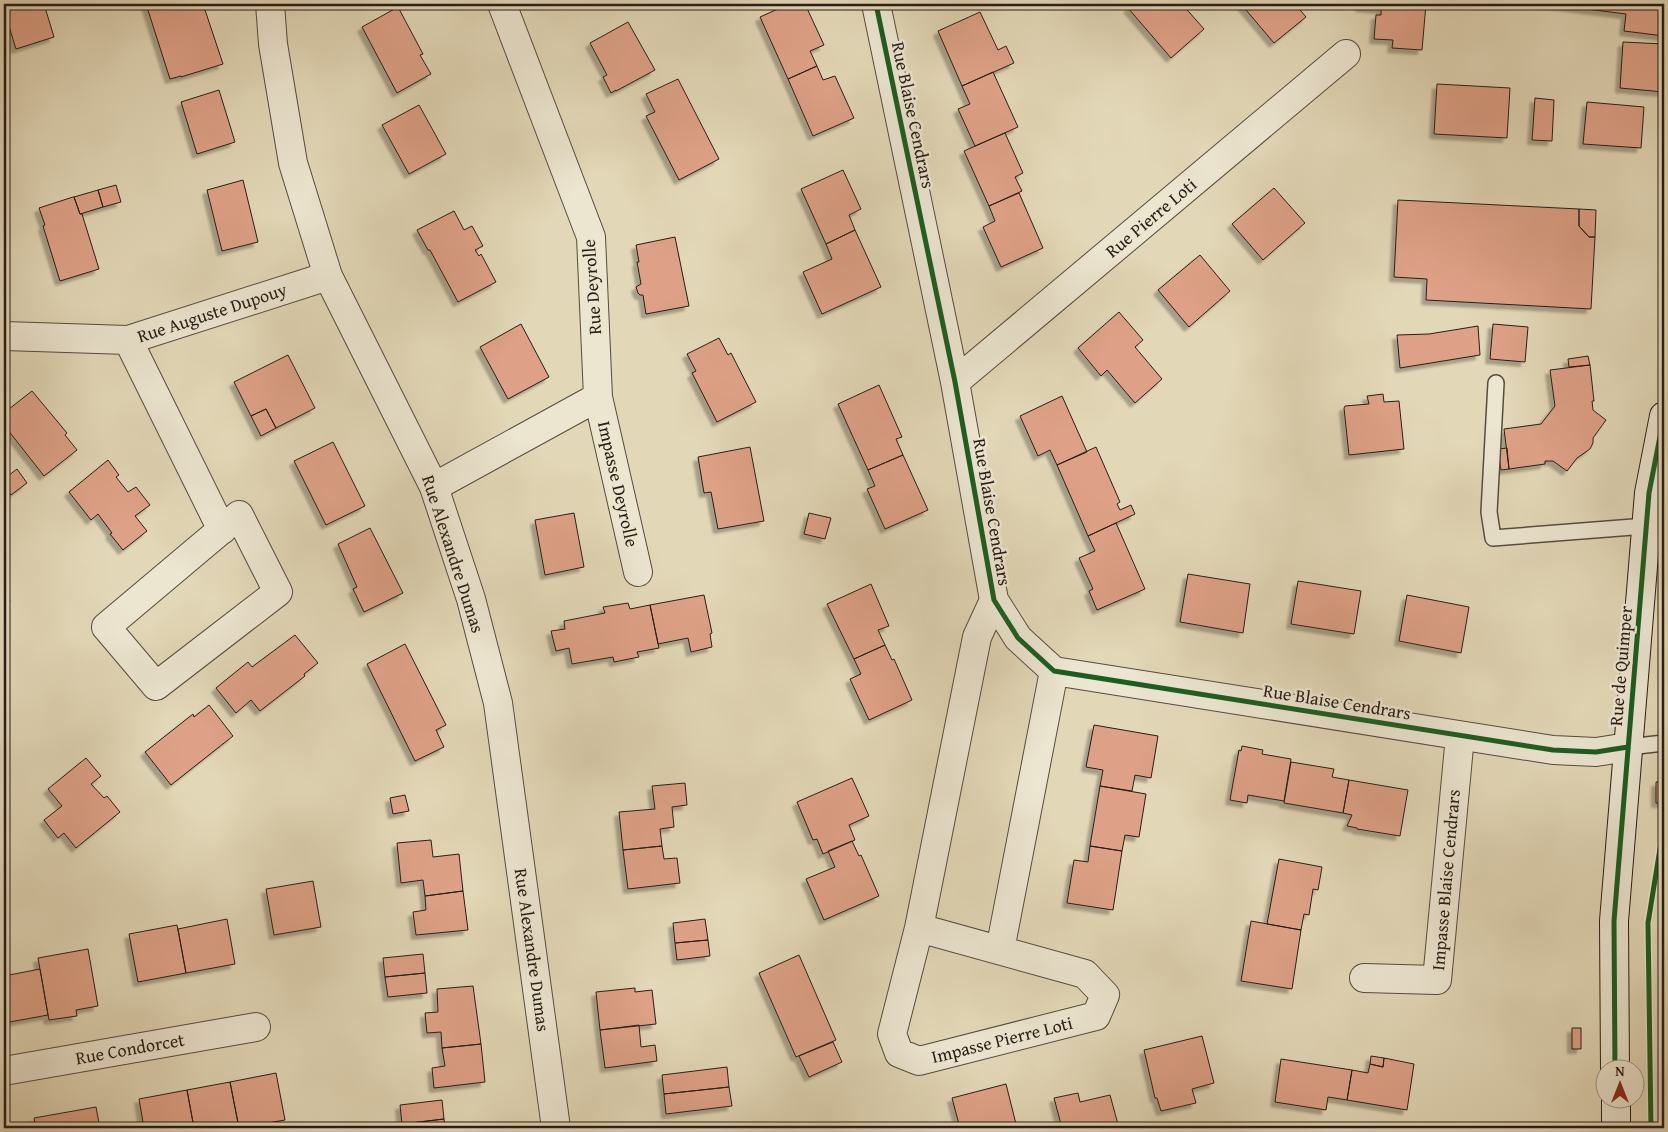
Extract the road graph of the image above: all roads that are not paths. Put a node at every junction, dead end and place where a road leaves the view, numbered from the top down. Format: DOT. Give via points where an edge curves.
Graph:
graph roads {
  1 [pos="270,4"];
  2 [pos="503,4"];
  3 [pos="876,4"];
  4 [pos="1346,54"];
  5 [pos="328,276"];
  6 [pos="4,336"];
  7 [pos="128,340"];
  8 [pos="955,382"];
  9 [pos="1496,384"];
  10 [pos="598,397"];
  11 [pos="1664,416"];
  12 [pos="434,487"];
  13 [pos="1646,526"];
  14 [pos="222,530"];
  15 [pos="638,572"];
  16 [pos="994,600"];
  17 [pos="1054,671"];
  18 [pos="1460,736"];
  19 [pos="1664,743"];
  20 [pos="1628,747"];
  21 [pos="918,928"];
  22 [pos="1000,950"];
  23 [pos="1364,978"];
  24 [pos="256,1027"];
  25 [pos="1615,1060"];
  26 [pos="4,1071"];
  27 [pos="1616,1110"];
  28 [pos="556,1128"];
  29 [pos="1616,1128"];
  1 -- 5 [label="street, Rue Alexandre Dumas" via="273,44 293,163"];
  2 -- 10 [label="street, Rue Deyrolle" via="591,238"];
  3 -- 8 [label="street, Rue Blaise Cendrars"];
  4 -- 8 [label="street, Rue Pierre Loti"];
  5 -- 7 [label="street, Rue Auguste Dupouy"];
  5 -- 12 [label="street, Rue Alexandre Dumas"];
  6 -- 7 [label="street"];
  7 -- 14 [label="street, Rue Auguste Dupouy"];
  8 -- 16 [label="street, Rue Blaise Cendrars"];
  9 -- 13 [label="lane" via="1488,512 1494,538"];
  10 -- 12 [label="street"];
  10 -- 15 [label="street, Impasse Deyrolle"];
  11 -- 13 [label="street, Rue de Quimper"];
  12 -- 28 [label="street, Rue Alexandre Dumas" via="471,600 498,704"];
  13 -- 20 [label="street, Rue de Quimper"];
  14 -- 14 [label="street" via="106,628 156,686 278,592 239,516"];
  16 -- 17 [label="street, Rue Blaise Cendrars" via="1018,638"];
  16 -- 21 [label="street, Impasse Pierre Loti" via="977,637"];
  17 -- 18 [label="street, Rue Blaise Cendrars"];
  17 -- 22 [label="street"];
  18 -- 20 [label="street, Rue Blaise Cendrars" via="1553,750 1596,752"];
  18 -- 23 [label="street, Impasse Blaise Cendrars" via="1437,980"];
  19 -- 20 [label="lane"];
  20 -- 25 [label="street, Rue de Quimper" via="1614,921"];
  21 -- 22 [label="street, Impasse Pierre Loti"];
  21 -- 22 [label="street, Impasse Pierre Loti" via="892,1034 899,1053 919,1061 1096,1016 1105,995 1085,974"];
  24 -- 26 [label="street, Rue Condorcet"];
  27 -- 29 [label="street"];
}
